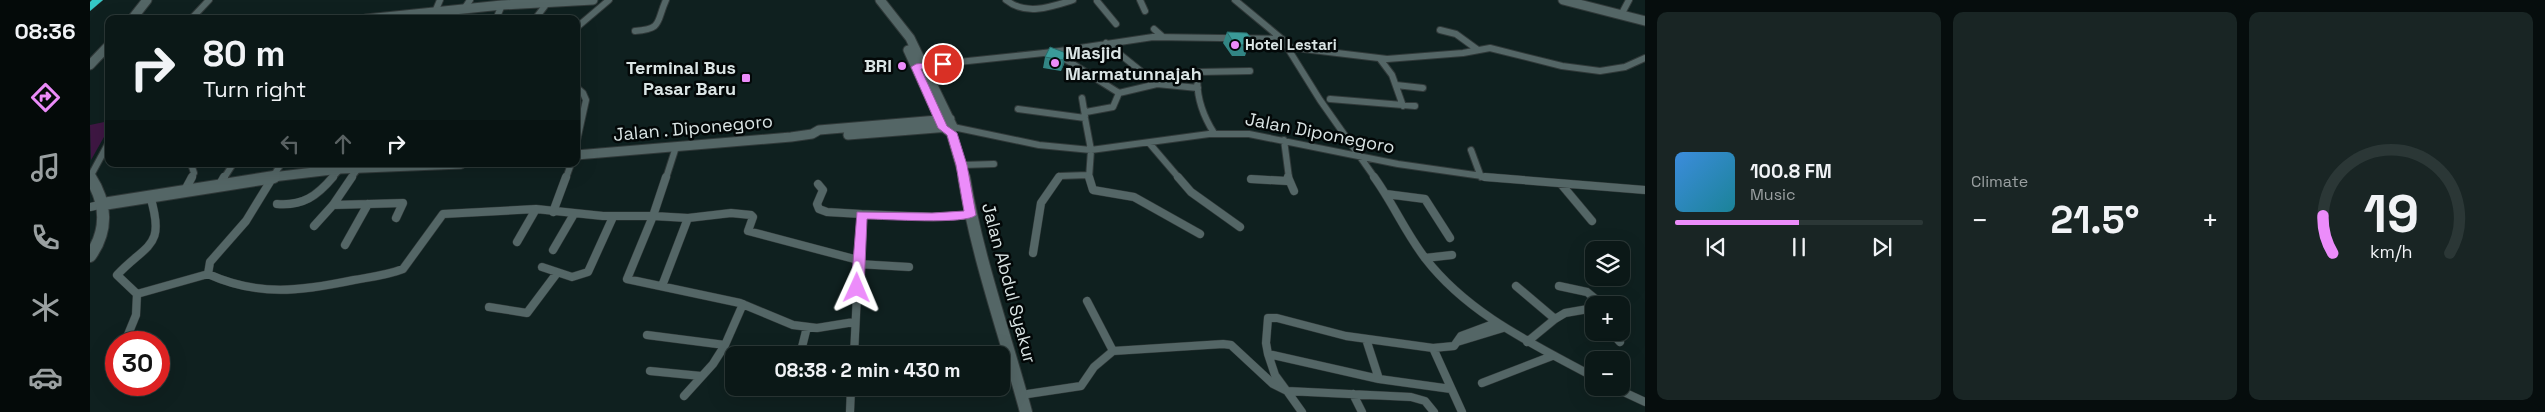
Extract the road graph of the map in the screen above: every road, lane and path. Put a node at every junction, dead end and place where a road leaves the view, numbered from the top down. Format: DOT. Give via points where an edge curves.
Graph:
graph roads {
  1 [pos="98,0"];
  2 [pos="147,0"];
  3 [pos="209,0"];
  4 [pos="440,0"];
  5 [pos="470,0"];
  6 [pos="593,0"];
  7 [pos="608,0"];
  8 [pos="666,0"];
  9 [pos="871,0"];
  10 [pos="880,0"];
  11 [pos="1072,0"];
  12 [pos="1098,0"];
  13 [pos="1140,0"];
  14 [pos="1235,0"];
  15 [pos="1565,0"];
  16 [pos="1629,0"];
  17 [pos="1011,1"];
  18 [pos="548,2"];
  19 [pos="502,5"];
  20 [pos="90,8"];
  21 [pos="464,9"];
  22 [pos="1145,11"];
  23 [pos="135,15"];
  24 [pos="195,15"];
  25 [pos="434,15"];
  26 [pos="498,15"];
  27 [pos="538,15"];
  28 [pos="1620,15"];
  29 [pos="1645,22"];
  30 [pos="580,24"];
  31 [pos="1116,24"];
  32 [pos="1154,28"];
  33 [pos="1440,30"];
  34 [pos="635,31"];
  35 [pos="1163,37"];
  36 [pos="1282,39"];
  37 [pos="1106,43"];
  38 [pos="1287,46"];
  39 [pos="105,49"];
  40 [pos="1478,50"];
  41 [pos="1053,52"];
  42 [pos="1380,58"];
  43 [pos="1645,58"];
  44 [pos="90,65"];
  45 [pos="920,66"];
  46 [pos="1250,71"];
  47 [pos="1157,84"];
  48 [pos="1396,85"];
  49 [pos="1198,88"];
  50 [pos="1423,88"];
  51 [pos="580,90"];
  52 [pos="1119,93"];
  53 [pos="1082,98"];
  54 [pos="1330,99"];
  55 [pos="1403,106"];
  56 [pos="1415,106"];
  57 [pos="1018,109"];
  58 [pos="1085,115"];
  59 [pos="947,125"];
  60 [pos="580,126"];
  61 [pos="1214,133"];
  62 [pos="812,134"];
  63 [pos="1284,140"];
  64 [pos="1150,144"];
  65 [pos="676,148"];
  66 [pos="105,149"];
  67 [pos="1091,150"];
  68 [pos="1471,150"];
  69 [pos="580,155"];
  70 [pos="1361,157"];
  71 [pos="994,164"];
  72 [pos="962,165"];
  73 [pos="192,167"];
  74 [pos="231,167"];
  75 [pos="279,167"];
  76 [pos="354,167"];
  77 [pos="360,167"];
  78 [pos="570,167"];
  79 [pos="314,168"];
  80 [pos="340,169"];
  81 [pos="1088,175"];
  82 [pos="1288,176"];
  83 [pos="90,177"];
  84 [pos="274,177"];
  85 [pos="1481,177"];
  86 [pos="1251,179"];
  87 [pos="220,184"];
  88 [pos="818,184"];
  89 [pos="1561,184"];
  90 [pos="185,190"];
  91 [pos="1645,190"];
  92 [pos="1294,191"];
  93 [pos="1386,194"];
  94 [pos="150,196"];
  95 [pos="103,204"];
  96 [pos="277,204"];
  97 [pos="368,204"];
  98 [pos="333,205"];
  99 [pos="90,207"];
  100 [pos="536,209"];
  101 [pos="554,209"];
  102 [pos="574,214"];
  103 [pos="862,214"];
  104 [pos="970,215"];
  105 [pos="653,216"];
  106 [pos="614,217"];
  107 [pos="396,218"];
  108 [pos="688,218"];
  109 [pos="1592,221"];
  110 [pos="314,226"];
  111 [pos="1240,227"];
  112 [pos="1200,234"];
  113 [pos="1450,238"];
  114 [pos="517,242"];
  115 [pos="345,244"];
  116 [pos="553,250"];
  117 [pos="92,251"];
  118 [pos="1033,254"];
  119 [pos="1452,254"];
  120 [pos="1425,258"];
  121 [pos="858,262"];
  122 [pos="542,267"];
  123 [pos="909,267"];
  124 [pos="556,273"];
  125 [pos="208,274"];
  126 [pos="662,286"];
  127 [pos="1516,286"];
  128 [pos="1559,286"];
  129 [pos="137,294"];
  130 [pos="1592,296"];
  131 [pos="1087,301"];
  132 [pos="743,304"];
  133 [pos="489,307"];
  134 [pos="1585,311"];
  135 [pos="1555,319"];
  136 [pos="854,322"];
  137 [pos="1500,325"];
  138 [pos="807,328"];
  139 [pos="129,331"];
  140 [pos="648,335"];
  141 [pos="1366,339"];
  142 [pos="1527,342"];
  143 [pos="725,345"];
  144 [pos="802,346"];
  145 [pos="854,346"];
  146 [pos="1433,348"];
  147 [pos="1113,351"];
  148 [pos="1268,354"];
  149 [pos="1552,356"];
  150 [pos="650,371"];
  151 [pos="1585,372"];
  152 [pos="701,376"];
  153 [pos="1379,379"];
  154 [pos="1482,383"];
  155 [pos="1450,389"];
  156 [pos="1287,391"];
  157 [pos="1353,394"];
  158 [pos="1021,395"];
  159 [pos="1630,395"];
  160 [pos="684,396"];
  161 [pos="851,396"];
  162 [pos="1645,402"];
  163 [pos="850,412"];
  164 [pos="1026,412"];
  165 [pos="1302,412"];
  166 [pos="1362,412"];
  167 [pos="1434,412"];
  168 [pos="1462,412"];
  1 -- 20 [label="highway"];
  2 -- 23 [label="street"];
  3 -- 24 [label="street"];
  4 -- 25 [label="street"];
  5 -- 21 [label="street"];
  6 -- 18 [label="street"];
  7 -- 30 [label="street"];
  8 -- 34 [label="street" via="658,26"];
  9 -- 45 [label="street, Jalan Abdul Syakur" via="887,16"];
  10 -- 45 [label="street, Jalan Abdul Syakur" via="900,23"];
  11 -- 17 [label="street" via="1021,9"];
  12 -- 31 [label="street"];
  13 -- 22 [label="street"];
  14 -- 36 [label="street"];
  15 -- 28 [label="street"];
  16 -- 28 [label="street"];
  18 -- 19 [label="street"];
  18 -- 27 [label="street"];
  19 -- 21 [label="street"];
  19 -- 26 [label="street"];
  21 -- 25 [label="street"];
  28 -- 29 [label="street"];
  32 -- 35 [label="street"];
  33 -- 40 [label="street" via="1456,34"];
  35 -- 36 [label="street"];
  35 -- 37 [label="street"];
  36 -- 38 [label="street"];
  37 -- 41 [label="street"];
  37 -- 47 [label="street"];
  38 -- 42 [label="street"];
  38 -- 70 [label="street"];
  39 -- 44 [label="street"];
  40 -- 42 [label="street"];
  40 -- 43 [label="street" via="1492,49 1587,70 1615,70"];
  41 -- 45 [label="street"];
  41 -- 52 [label="street"];
  42 -- 48 [label="street"];
  45 -- 59 [label="street, Jalan Abdul Syakur"];
  46 -- 49 [label="street" via="1200,70"];
  47 -- 49 [label="street"];
  47 -- 52 [label="street"];
  48 -- 50 [label="street"];
  48 -- 55 [label="street"];
  49 -- 61 [label="street" via="1205,119"];
  51 -- 60 [label="street" via="586,100"];
  52 -- 58 [label="street" via="1113,108 1104,107"];
  53 -- 58 [label="street"];
  54 -- 55 [label="street"];
  55 -- 56 [label="street"];
  57 -- 58 [label="street"];
  58 -- 67 [label="street" via="1085,132"];
  59 -- 62 [label="street, Jalan Diponegoro" via="820,137"];
  59 -- 67 [label="street, Jalan Diponegoro"];
  59 -- 72 [label="street, Jalan Abdul Syakur"];
  61 -- 63 [label="street, Jalan Diponegoro"];
  61 -- 64 [label="street, Jalan Diponegoro"];
  62 -- 65 [label="street, Jalan . Diponegoro"];
  63 -- 70 [label="street, Jalan Diponegoro"];
  63 -- 82 [label="street"];
  64 -- 67 [label="street, Jalan Diponegoro"];
  64 -- 111 [label="street" via="1191,192"];
  65 -- 69 [label="street, Jalan . Diponegoro"];
  65 -- 105 [label="street"];
  66 -- 83 [label="street"];
  67 -- 81 [label="street"];
  68 -- 85 [label="street"];
  70 -- 85 [label="street, Jalan Diponegoro"];
  70 -- 93 [label="street"];
  71 -- 72 [label="street"];
  72 -- 104 [label="street, Jalan Abdul Syakur"];
  73 -- 90 [label="street" via="194,173"];
  74 -- 87 [label="street"];
  75 -- 84 [label="street"];
  76 -- 80 [label="street"];
  77 -- 98 [label="street"];
  78 -- 101 [label="street"];
  79 -- 80 [label="street"];
  79 -- 84 [label="street"];
  80 -- 96 [label="street" via="311,200 296,206"];
  81 -- 112 [label="street" via="1093,190 1134,197"];
  81 -- 118 [label="street" via="1060,176 1046,190 1038,210"];
  82 -- 86 [label="street" via="1287,180 1273,182"];
  82 -- 92 [label="street"];
  83 -- 95 [label="street"];
  84 -- 87 [label="street"];
  84 -- 125 [label="street" via="246,221 210,262"];
  85 -- 89 [label="street, Jalan Diponegoro"];
  87 -- 90 [label="street"];
  88 -- 103 [label="street" via="823,191 818,201 819,209"];
  89 -- 91 [label="street, Jalan Diponegoro"];
  89 -- 109 [label="street"];
  90 -- 94 [label="street"];
  93 -- 113 [label="street" via="1425,199"];
  93 -- 120 [label="street" via="1399,221"];
  94 -- 95 [label="street"];
  94 -- 129 [label="street" via="157,235 147,250 117,275"];
  95 -- 99 [label="street"];
  95 -- 117 [label="street" via="104,230"];
  97 -- 98 [label="street"];
  97 -- 107 [label="street" via="403,203"];
  97 -- 115 [label="street"];
  98 -- 110 [label="street"];
  100 -- 101 [label="street"];
  100 -- 114 [label="street"];
  100 -- 125 [label="street" via="443,214 409,263 403,269 386,274 287,292 259,291 224,283"];
  101 -- 102 [label="street"];
  102 -- 106 [label="street"];
  102 -- 116 [label="street"];
  103 -- 104 [label="street"];
  103 -- 121 [label="street"];
  104 -- 158 [label="street, Jalan Abdul Syakur"];
  105 -- 106 [label="street"];
  105 -- 108 [label="street"];
  105 -- 126 [label="street" via="626,278"];
  106 -- 124 [label="street" via="586,274 578,277"];
  108 -- 121 [label="street" via="731,213 751,215 748,231"];
  108 -- 126 [label="street"];
  119 -- 120 [label="street"];
  120 -- 137 [label="street" via="1453,290"];
  121 -- 123 [label="street"];
  121 -- 136 [label="street"];
  122 -- 124 [label="street"];
  124 -- 133 [label="street" via="525,314"];
  125 -- 129 [label="street"];
  126 -- 132 [label="street"];
  127 -- 135 [label="street"];
  128 -- 130 [label="street"];
  129 -- 139 [label="street" via="136,315"];
  131 -- 147 [label="street"];
  132 -- 138 [label="street"];
  132 -- 143 [label="street"];
  134 -- 135 [label="street" via="1568,311"];
  135 -- 142 [label="street"];
  136 -- 138 [label="street"];
  136 -- 145 [label="street"];
  137 -- 142 [label="street"];
  137 -- 146 [label="street" via="1454,346"];
  138 -- 144 [label="street"];
  140 -- 143 [label="street"];
  141 -- 146 [label="street"];
  141 -- 148 [label="street" via="1270,317 1267,322"];
  141 -- 153 [label="street"];
  142 -- 149 [label="street"];
  143 -- 152 [label="street"];
  146 -- 155 [label="street"];
  147 -- 156 [label="street" via="1231,345 1273,384"];
  147 -- 158 [label="street" via="1094,367 1081,386"];
  148 -- 153 [label="street"];
  148 -- 156 [label="street"];
  149 -- 151 [label="street"];
  149 -- 154 [label="street"];
  150 -- 152 [label="street"];
  152 -- 160 [label="street"];
  153 -- 155 [label="street"];
  155 -- 168 [label="street"];
  156 -- 157 [label="street"];
  156 -- 165 [label="street"];
  157 -- 166 [label="street"];
  157 -- 167 [label="street" via="1418,399 1429,404"];
  158 -- 164 [label="street, Jalan Abdul Syakur"];
  159 -- 162 [label="street"];
  161 -- 163 [label="street"];
}
